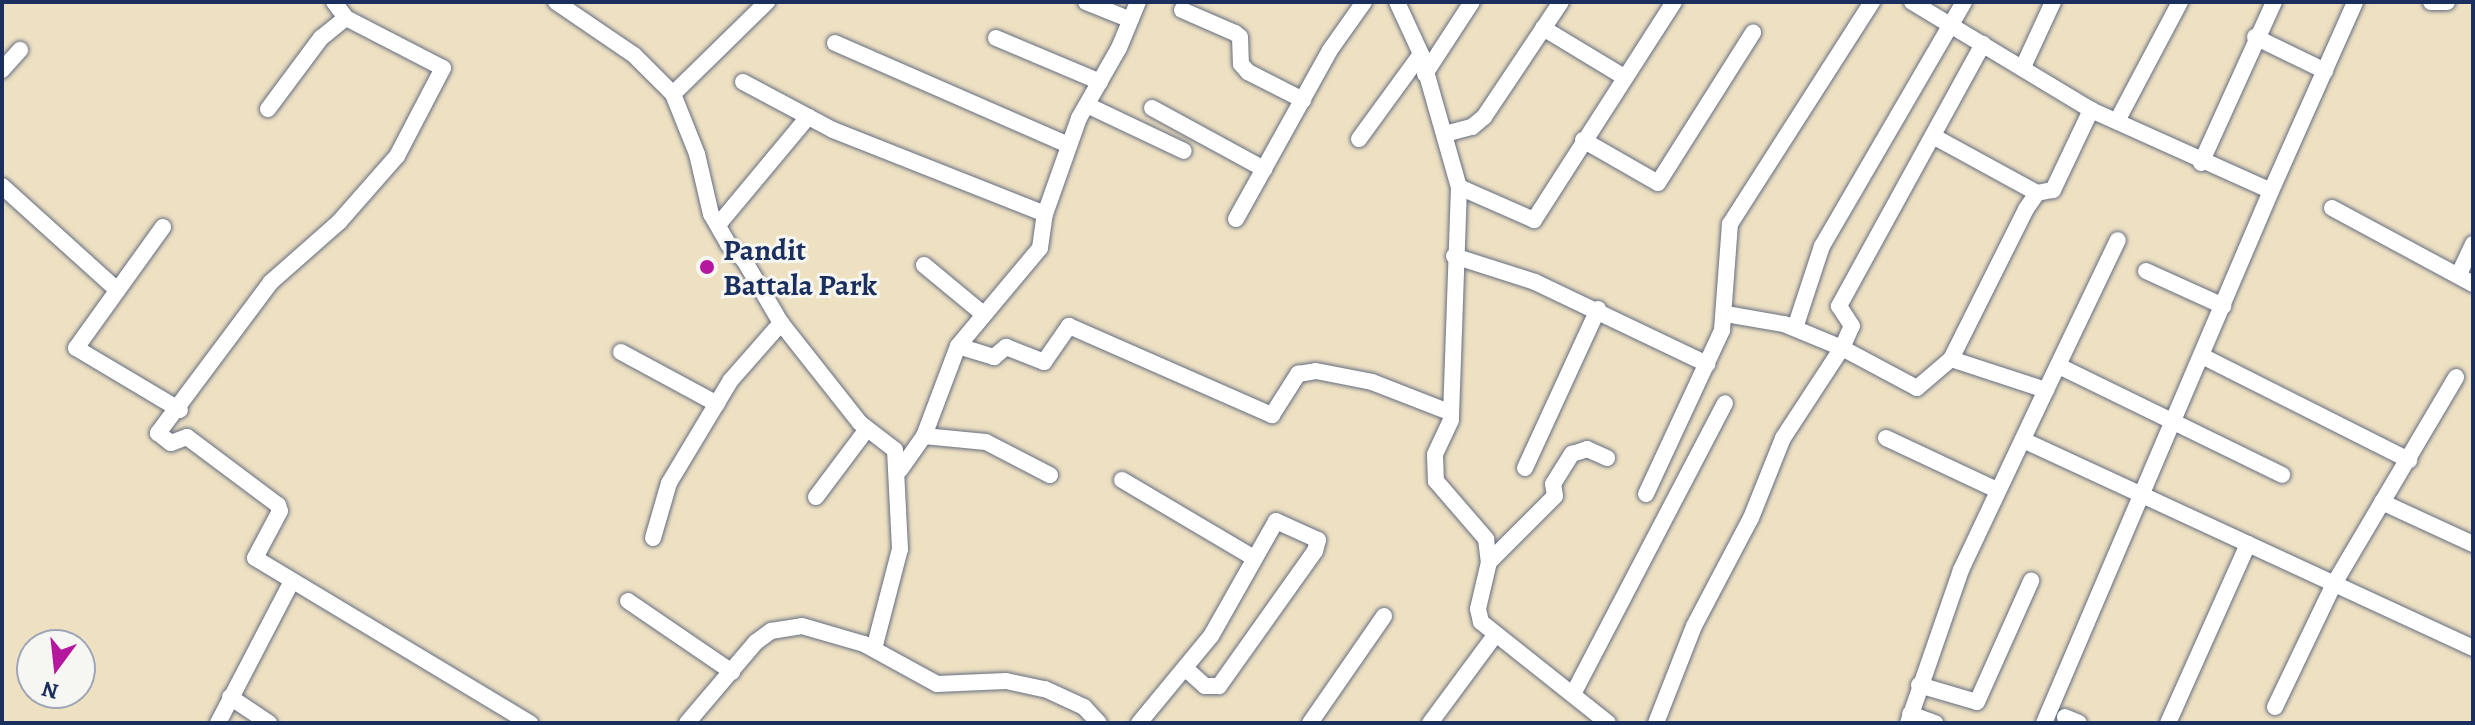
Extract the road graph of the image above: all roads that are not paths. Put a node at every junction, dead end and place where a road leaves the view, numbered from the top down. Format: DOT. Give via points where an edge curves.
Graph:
graph roads {
  1 [pos="334,2"];
  2 [pos="556,2"];
  3 [pos="767,2"];
  4 [pos="1086,2"];
  5 [pos="1138,2"];
  6 [pos="1364,2"];
  7 [pos="1397,2"];
  8 [pos="1472,2"];
  9 [pos="1561,2"];
  10 [pos="1674,2"];
  11 [pos="1872,2"];
  12 [pos="1912,2"];
  13 [pos="1964,2"];
  14 [pos="2053,2"];
  15 [pos="2180,2"];
  16 [pos="2274,2"];
  17 [pos="2431,2"];
  18 [pos="2447,2"];
  19 [pos="2349,4"];
  20 [pos="1182,10"];
  21 [pos="346,18"];
  22 [pos="1131,20"];
  23 [pos="1950,25"];
  24 [pos="1543,28"];
  25 [pos="1753,33"];
  26 [pos="2255,37"];
  27 [pos="996,38"];
  28 [pos="835,43"];
  29 [pos="1983,44"];
  30 [pos="20,50"];
  31 [pos="1421,54"];
  32 [pos="2023,67"];
  33 [pos="2,70"];
  34 [pos="2325,71"];
  35 [pos="1425,74"];
  36 [pos="1624,77"];
  37 [pos="743,82"];
  38 [pos="1100,82"];
  39 [pos="673,94"];
  40 [pos="1303,100"];
  41 [pos="1087,105"];
  42 [pos="1152,108"];
  43 [pos="268,109"];
  44 [pos="2091,110"];
  45 [pos="808,117"];
  46 [pos="2117,121"];
  47 [pos="1445,134"];
  48 [pos="1933,136"];
  49 [pos="1359,139"];
  50 [pos="1583,140"];
  51 [pos="1069,145"];
  52 [pos="1184,151"];
  53 [pos="2201,163"];
  54 [pos="1264,169"];
  55 [pos="2,186"];
  56 [pos="1459,187"];
  57 [pos="2271,191"];
  58 [pos="2037,193"];
  59 [pos="2332,208"];
  60 [pos="1045,214"];
  61 [pos="1236,219"];
  62 [pos="718,225"];
  63 [pos="163,227"];
  64 [pos="2118,240"];
  65 [pos="2473,244"];
  66 [pos="1454,256"];
  67 [pos="924,265"];
  68 [pos="2146,271"];
  69 [pos="2466,279"];
  70 [pos="117,290"];
  71 [pos="2223,306"];
  72 [pos="1598,309"];
  73 [pos="982,313"];
  74 [pos="1726,314"];
  75 [pos="781,323"];
  76 [pos="1795,328"];
  77 [pos="958,346"];
  78 [pos="1842,348"];
  79 [pos="621,352"];
  80 [pos="2202,356"];
  81 [pos="1951,359"];
  82 [pos="1707,364"];
  83 [pos="2061,367"];
  84 [pos="2456,377"];
  85 [pos="2046,390"];
  86 [pos="1725,403"];
  87 [pos="717,404"];
  88 [pos="180,410"];
  89 [pos="1449,412"];
  90 [pos="2175,419"];
  91 [pos="867,429"];
  92 [pos="924,436"];
  93 [pos="1886,438"];
  94 [pos="2023,440"];
  95 [pos="1607,458"];
  96 [pos="2409,460"];
  97 [pos="1525,468"];
  98 [pos="900,470"];
  99 [pos="1050,475"];
  100 [pos="2282,475"];
  101 [pos="1122,480"];
  102 [pos="1997,490"];
  103 [pos="1646,494"];
  104 [pos="816,497"];
  105 [pos="2142,498"];
  106 [pos="2382,502"];
  107 [pos="653,538"];
  108 [pos="2248,544"];
  109 [pos="2473,544"];
  110 [pos="1254,558"];
  111 [pos="1489,562"];
  112 [pos="292,581"];
  113 [pos="2031,581"];
  114 [pos="2335,582"];
  115 [pos="628,601"];
  116 [pos="1384,616"];
  117 [pos="1495,635"];
  118 [pos="2473,648"];
  119 [pos="874,649"];
  120 [pos="1185,668"];
  121 [pos="732,672"];
  122 [pos="1919,685"];
  123 [pos="1573,694"];
  124 [pos="230,697"];
  125 [pos="2275,707"];
  126 [pos="1909,718"];
  127 [pos="218,723"];
  128 [pos="269,723"];
  129 [pos="530,723"];
  130 [pos="687,723"];
  131 [pos="1099,723"];
  132 [pos="1139,723"];
  133 [pos="1310,723"];
  134 [pos="1430,723"];
  135 [pos="1608,723"];
  136 [pos="1656,723"];
  137 [pos="1935,723"];
  138 [pos="2044,723"];
  139 [pos="2168,723"];
  1 -- 21 [label="street"];
  2 -- 39 [label="street" via="634,55"];
  3 -- 39 [label="street"];
  4 -- 22 [label="street"];
  5 -- 22 [label="street"];
  6 -- 40 [label="street"];
  7 -- 31 [label="street"];
  8 -- 35 [label="street"];
  9 -- 24 [label="street"];
  10 -- 36 [label="street"];
  11 -- 74 [label="street" via="1730,224 1725,242"];
  12 -- 23 [label="street"];
  13 -- 23 [label="street"];
  14 -- 32 [label="street"];
  15 -- 46 [label="street"];
  16 -- 26 [label="street"];
  17 -- 18 [label="street"];
  19 -- 34 [label="street"];
  20 -- 40 [label="street" via="1235,33 1240,37 1241,64 1248,72"];
  21 -- 43 [label="street" via="321,38"];
  21 -- 88 [label="street" via="443,68 397,156 339,222 271,282"];
  22 -- 38 [label="street"];
  23 -- 29 [label="street"];
  23 -- 76 [label="street" via="1822,246"];
  24 -- 36 [label="street"];
  24 -- 47 [label="street" via="1484,117 1472,127"];
  25 -- 50 [label="street" via="1657,184"];
  26 -- 34 [label="street"];
  26 -- 53 [label="street"];
  27 -- 38 [label="street"];
  28 -- 51 [label="street"];
  29 -- 32 [label="street"];
  29 -- 48 [label="street"];
  30 -- 33 [label="street"];
  31 -- 35 [label="street"];
  31 -- 49 [label="street"];
  32 -- 44 [label="street"];
  34 -- 57 [label="street"];
  35 -- 47 [label="street"];
  36 -- 50 [label="street"];
  37 -- 45 [label="street"];
  38 -- 41 [label="street"];
  39 -- 62 [label="street"];
  40 -- 54 [label="street"];
  41 -- 51 [label="street"];
  41 -- 52 [label="street"];
  42 -- 54 [label="street"];
  44 -- 46 [label="street"];
  44 -- 58 [label="street" via="2053,190"];
  45 -- 60 [label="street"];
  45 -- 62 [label="street"];
  46 -- 53 [label="street"];
  47 -- 56 [label="street"];
  48 -- 58 [label="street"];
  48 -- 78 [label="street" via="1839,306 1852,326"];
  50 -- 56 [label="street" via="1534,220"];
  51 -- 60 [label="street"];
  53 -- 57 [label="street"];
  54 -- 61 [label="street"];
  55 -- 70 [label="street"];
  56 -- 66 [label="street"];
  57 -- 71 [label="street"];
  58 -- 81 [label="street"];
  59 -- 69 [label="street"];
  60 -- 73 [label="street" via="1040,248"];
  62 -- 75 [label="street"];
  63 -- 70 [label="street"];
  64 -- 83 [label="street"];
  65 -- 69 [label="street"];
  66 -- 72 [label="street"];
  66 -- 89 [label="street"];
  67 -- 73 [label="street"];
  68 -- 71 [label="street"];
  70 -- 88 [label="street" via="76,348"];
  71 -- 80 [label="street"];
  72 -- 82 [label="street"];
  72 -- 97 [label="street"];
  73 -- 77 [label="street"];
  74 -- 76 [label="street"];
  74 -- 82 [label="street"];
  75 -- 87 [label="street"];
  75 -- 91 [label="street"];
  76 -- 78 [label="street"];
  77 -- 89 [label="street" via="994,357 1006,347 1044,362 1069,326 1272,415 1298,374 1316,371 1372,382"];
  77 -- 92 [label="street"];
  78 -- 81 [label="street" via="1917,388 1925,387"];
  78 -- 136 [label="street" via="1783,438 1751,518 1694,626"];
  79 -- 87 [label="street"];
  80 -- 90 [label="street"];
  80 -- 96 [label="street"];
  81 -- 85 [label="street"];
  82 -- 103 [label="street"];
  83 -- 85 [label="street"];
  83 -- 90 [label="street"];
  84 -- 96 [label="street"];
  85 -- 94 [label="street"];
  86 -- 123 [label="street"];
  87 -- 107 [label="street" via="669,483"];
  88 -- 112 [label="street" via="158,433 171,443 187,437 278,505 278,516 253,553"];
  89 -- 111 [label="street" via="1451,420 1435,455 1436,481 1479,528"];
  90 -- 100 [label="street"];
  90 -- 105 [label="street"];
  91 -- 98 [label="street" via="895,450"];
  91 -- 104 [label="street"];
  92 -- 98 [label="street"];
  92 -- 99 [label="street" via="986,442"];
  93 -- 102 [label="street"];
  94 -- 102 [label="street"];
  94 -- 105 [label="street"];
  95 -- 111 [label="street" via="1587,449 1572,454 1553,484 1555,496"];
  96 -- 106 [label="street"];
  98 -- 119 [label="street" via="900,549"];
  101 -- 110 [label="street"];
  102 -- 122 [label="street"];
  105 -- 108 [label="street"];
  105 -- 138 [label="street" via="2123,530"];
  106 -- 109 [label="street"];
  106 -- 114 [label="street"];
  108 -- 114 [label="street"];
  108 -- 139 [label="street"];
  110 -- 120 [label="street" via="1211,636"];
  110 -- 120 [label="street" via="1276,521 1318,540 1219,686 1205,686"];
  111 -- 117 [label="street" via="1478,609 1481,622"];
  112 -- 124 [label="street"];
  112 -- 129 [label="street"];
  113 -- 122 [label="street" via="1977,702"];
  114 -- 118 [label="street"];
  114 -- 125 [label="street"];
  115 -- 121 [label="street"];
  116 -- 133 [label="street"];
  117 -- 123 [label="street"];
  117 -- 134 [label="street"];
  119 -- 121 [label="street" via="822,628 787,627 756,642"];
  119 -- 131 [label="street" via="937,684 1006,681 1045,689 1084,707"];
  120 -- 132 [label="street"];
  121 -- 130 [label="street"];
  122 -- 126 [label="street"];
  123 -- 135 [label="street"];
  124 -- 127 [label="street"];
  124 -- 128 [label="street"];
  126 -- 137 [label="street"];
}
